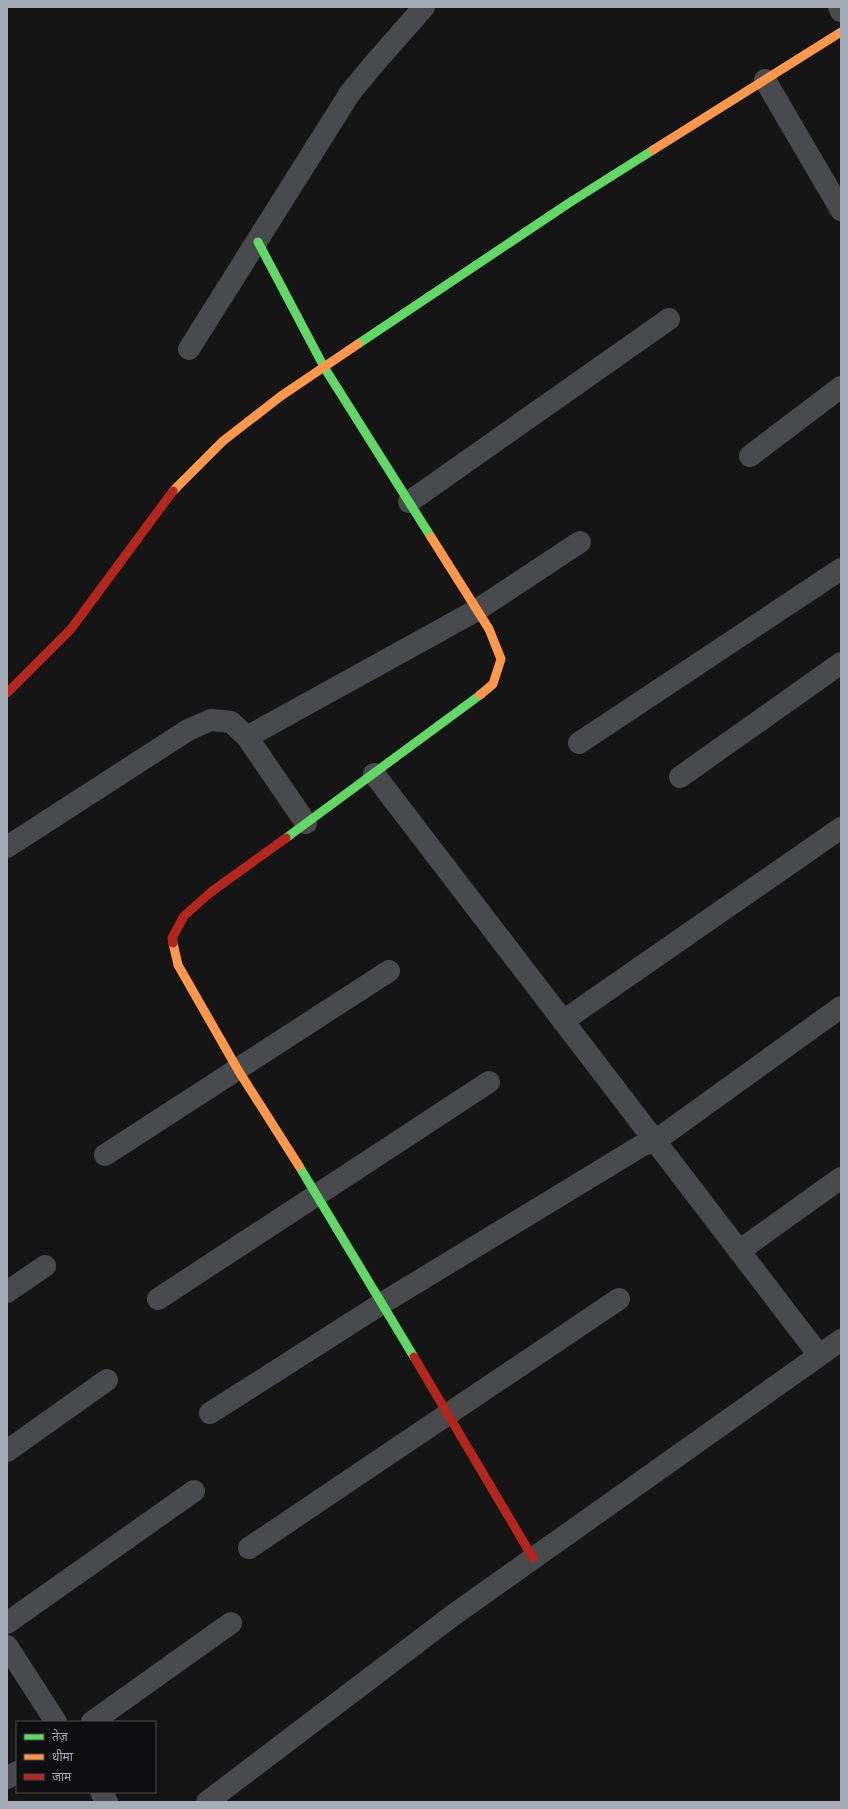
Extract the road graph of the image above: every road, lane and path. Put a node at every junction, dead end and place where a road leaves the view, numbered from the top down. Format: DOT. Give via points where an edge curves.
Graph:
graph roads {
  1 [pos="424,7"];
  2 [pos="839,7"];
  3 [pos="841,11"];
  4 [pos="841,32"];
  5 [pos="765,80"];
  6 [pos="841,210"];
  7 [pos="258,242"];
  8 [pos="669,319"];
  9 [pos="190,350"];
  10 [pos="324,367"];
  11 [pos="841,387"];
  12 [pos="750,456"];
  13 [pos="409,502"];
  14 [pos="580,542"];
  15 [pos="841,568"];
  16 [pos="476,610"];
  17 [pos="841,663"];
  18 [pos="7,693"];
  19 [pos="247,737"];
  20 [pos="579,743"];
  21 [pos="374,774"];
  22 [pos="680,777"];
  23 [pos="306,823"];
  24 [pos="841,828"];
  25 [pos="7,847"];
  26 [pos="389,972"];
  27 [pos="841,1007"];
  28 [pos="563,1021"];
  29 [pos="238,1070"];
  30 [pos="489,1082"];
  31 [pos="655,1141"];
  32 [pos="105,1155"];
  33 [pos="841,1178"];
  34 [pos="317,1195"];
  35 [pos="739,1251"];
  36 [pos="45,1266"];
  37 [pos="7,1292"];
  38 [pos="158,1299"];
  39 [pos="619,1299"];
  40 [pos="381,1304"];
  41 [pos="841,1340"];
  42 [pos="819,1355"];
  43 [pos="107,1380"];
  44 [pos="210,1413"];
  45 [pos="447,1415"];
  46 [pos="7,1451"];
  47 [pos="194,1491"];
  48 [pos="249,1548"];
  49 [pos="533,1558"];
  50 [pos="7,1623"];
  51 [pos="231,1623"];
  52 [pos="7,1646"];
  53 [pos="55,1721"];
  54 [pos="93,1721"];
  55 [pos="16,1773"];
  56 [pos="7,1778"];
  57 [pos="102,1793"];
  58 [pos="107,1802"];
  59 [pos="207,1802"];
  1 -- 7 [label="street" via="350,93"];
  2 -- 3 [label="street"];
  4 -- 5 [label="street"];
  5 -- 6 [label="street"];
  5 -- 10 [label="street" via="569,203"];
  7 -- 9 [label="street"];
  7 -- 10 [label="street"];
  8 -- 13 [label="street"];
  10 -- 13 [label="street"];
  10 -- 18 [label="street" via="281,396 223,441 181,484 71,629"];
  11 -- 12 [label="street"];
  13 -- 16 [label="street"];
  14 -- 16 [label="street"];
  15 -- 20 [label="street"];
  16 -- 19 [label="street"];
  16 -- 21 [label="street" via="489,629 501,659 493,684"];
  17 -- 22 [label="street"];
  19 -- 23 [label="street"];
  19 -- 25 [label="street" via="231,722 211,720 188,730"];
  21 -- 23 [label="street"];
  21 -- 28 [label="street"];
  23 -- 29 [label="street" via="206,897 184,916 172,938 178,965"];
  24 -- 28 [label="street"];
  26 -- 29 [label="street"];
  27 -- 31 [label="street"];
  28 -- 31 [label="street"];
  29 -- 32 [label="street"];
  29 -- 34 [label="street"];
  30 -- 34 [label="street"];
  31 -- 35 [label="street"];
  31 -- 40 [label="street" via="641,1146"];
  33 -- 35 [label="street"];
  34 -- 38 [label="street"];
  34 -- 40 [label="street"];
  35 -- 42 [label="street"];
  36 -- 37 [label="street"];
  39 -- 45 [label="street"];
  40 -- 44 [label="street"];
  40 -- 45 [label="street"];
  41 -- 42 [label="street"];
  42 -- 49 [label="street"];
  43 -- 46 [label="street"];
  45 -- 48 [label="street"];
  45 -- 49 [label="street"];
  47 -- 50 [label="street"];
  49 -- 59 [label="street"];
  51 -- 54 [label="street"];
  52 -- 53 [label="street"];
  55 -- 56 [label="street"];
  57 -- 58 [label="street"];
}
